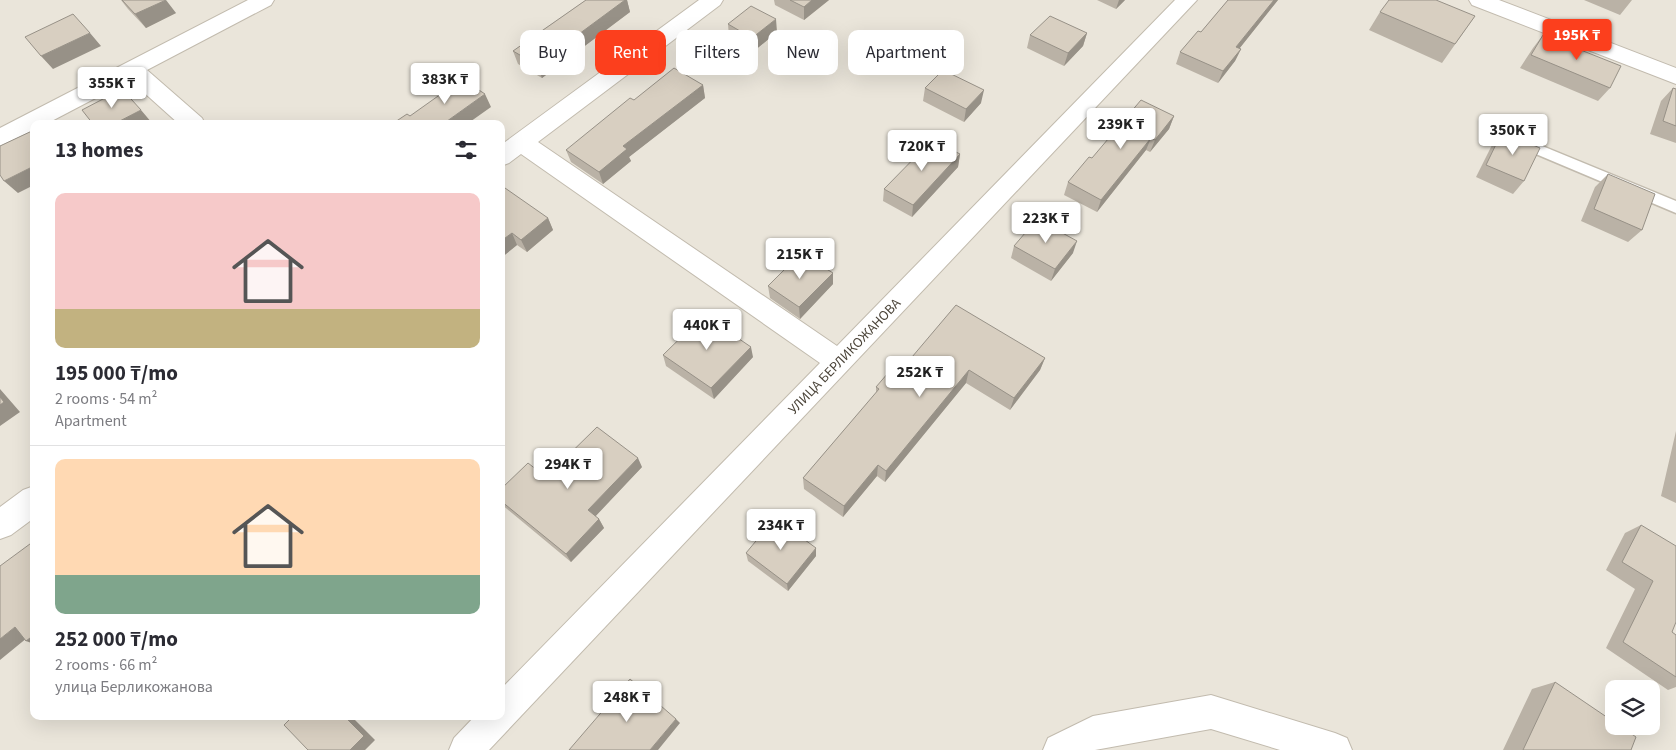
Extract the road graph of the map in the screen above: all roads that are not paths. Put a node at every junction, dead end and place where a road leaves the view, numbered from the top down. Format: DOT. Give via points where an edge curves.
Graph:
graph roads {
  1 [pos="264,0"];
  2 [pos="713,0"];
  3 [pos="1187,0"];
  4 [pos="1479,0"];
  5 [pos="132,69"];
  6 [pos="1676,76"];
  7 [pos="34,120"];
  8 [pos="189,120"];
  9 [pos="30,122"];
  10 [pos="1491,130"];
  11 [pos="0,138"];
  12 [pos="511,150"];
  13 [pos="1676,206"];
  14 [pos="839,362"];
  15 [pos="30,503"];
  16 [pos="0,525"];
  17 [pos="505,709"];
  18 [pos="494,720"];
  19 [pos="466,750"];
  20 [pos="1060,750"];
  21 [pos="1335,750"];
  1 -- 5 [label="street"];
  2 -- 12 [label="street"];
  3 -- 14 [label="street, УЛИЦА БЕРЛИКОЖАНОВА"];
  4 -- 6 [label="street"];
  5 -- 7 [label="street"];
  5 -- 8 [label="street"];
  9 -- 11 [label="street"];
  10 -- 13 [label="lane"];
  12 -- 14 [label="street"];
  14 -- 17 [label="street, УЛИЦА БЕРЛИКОЖАНОВА"];
  15 -- 16 [label="street"];
  18 -- 19 [label="street"];
  20 -- 21 [label="street" via="1093,733 1211,712"];
}
